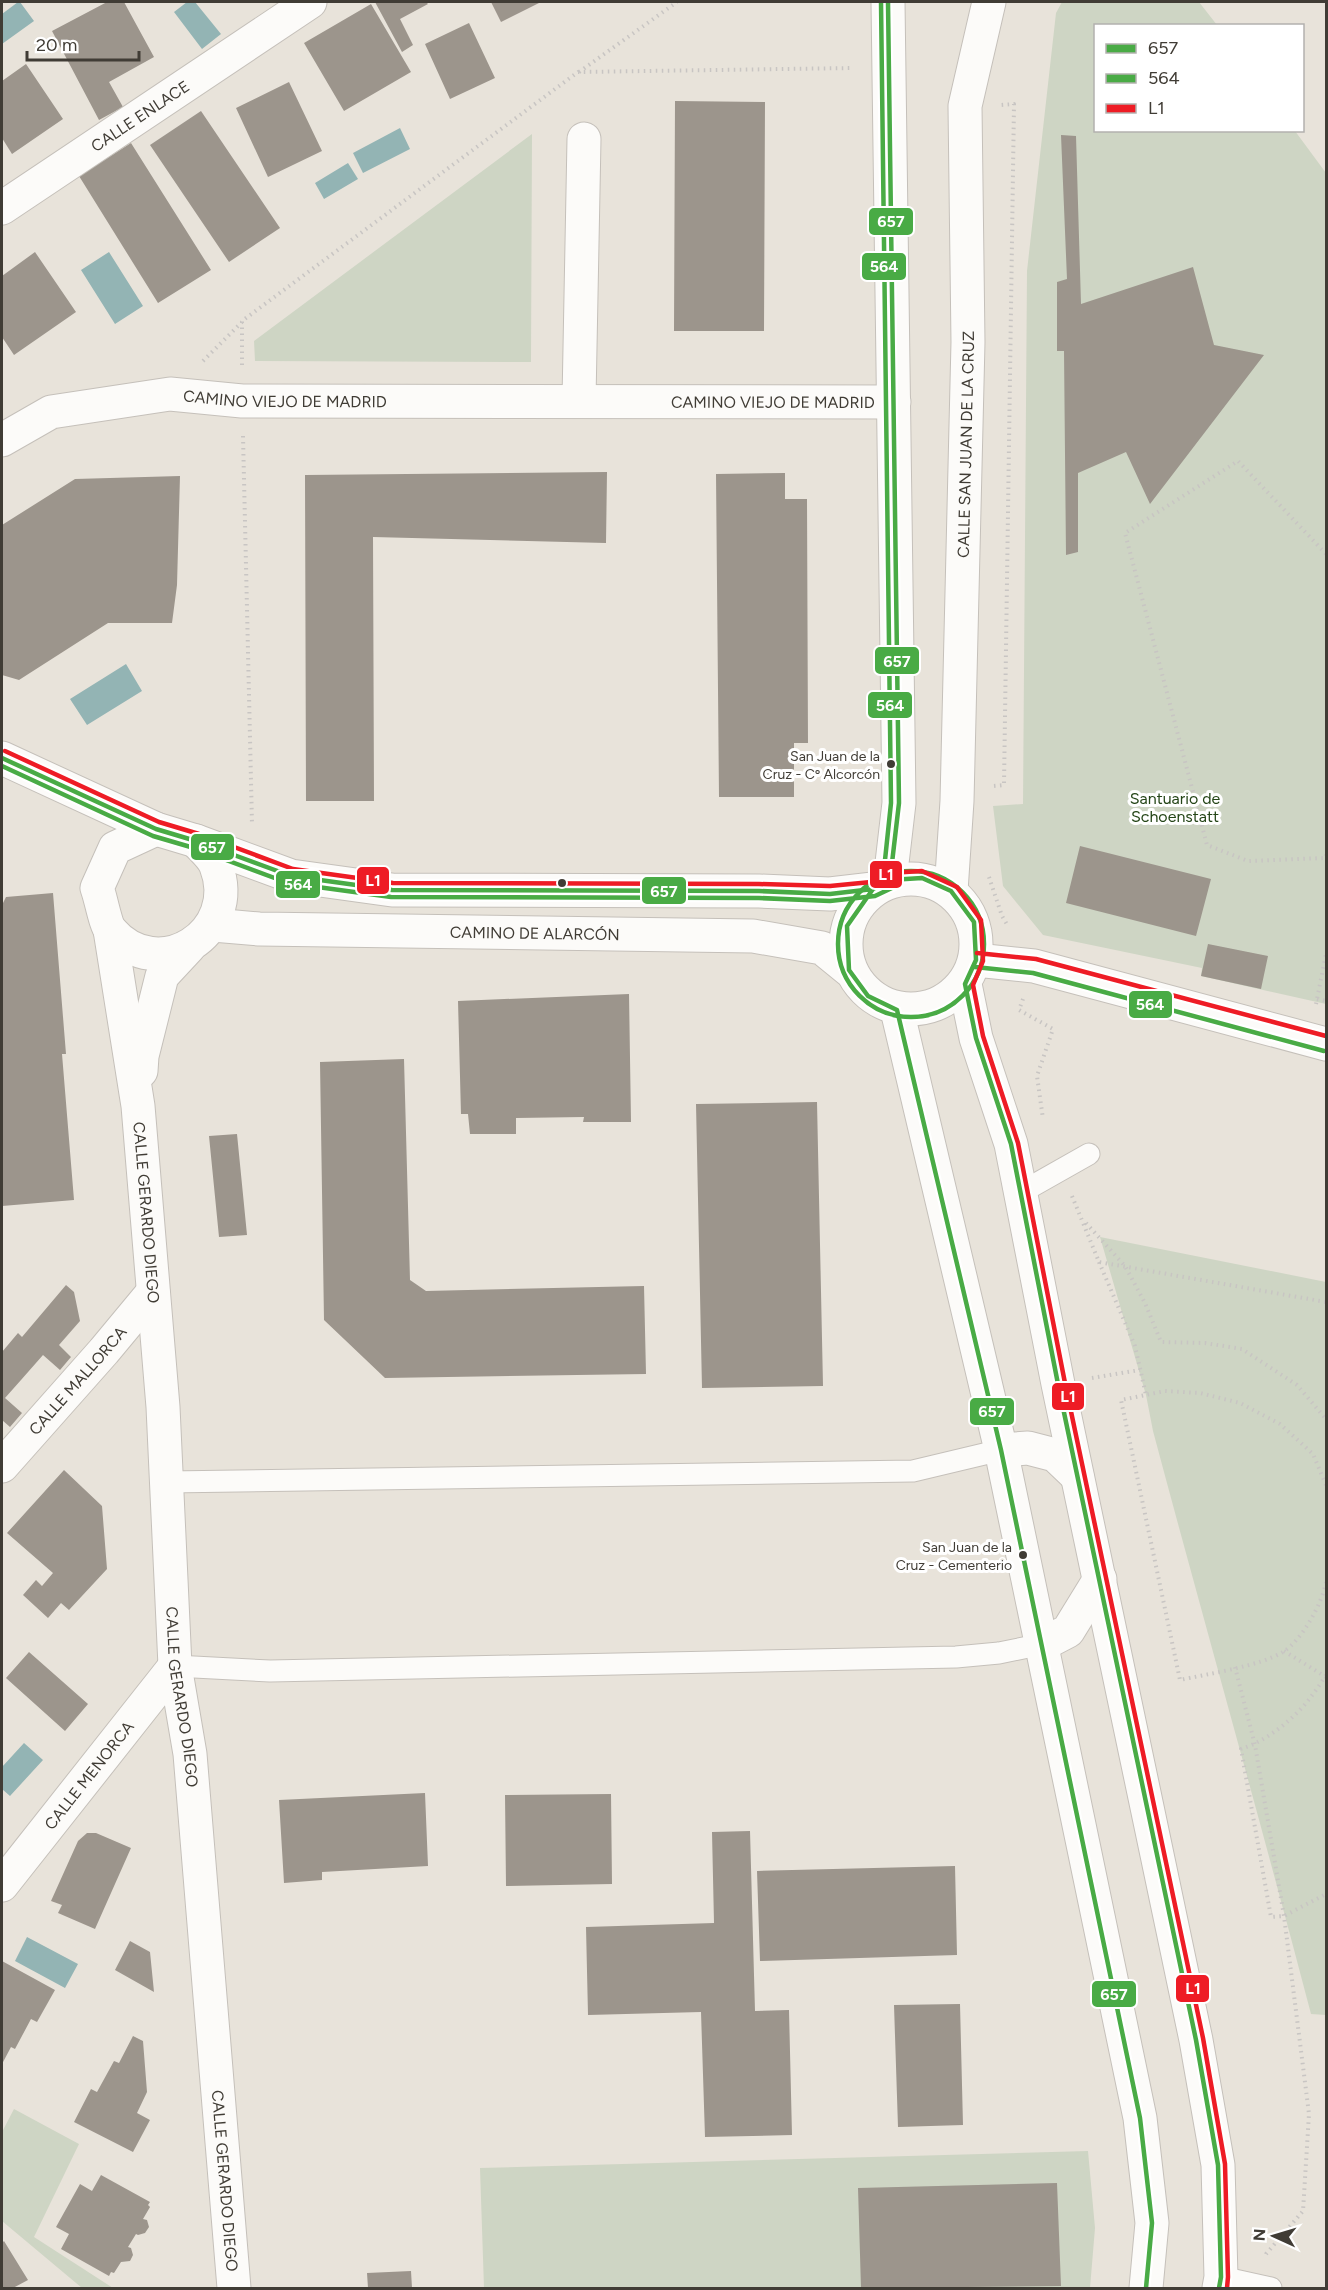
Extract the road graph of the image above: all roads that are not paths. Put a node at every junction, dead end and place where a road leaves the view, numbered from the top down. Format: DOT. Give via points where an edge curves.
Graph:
graph roads {
  1 [pos="310,2"];
  2 [pos="888,2"];
  3 [pos="989,2"];
  4 [pos="584,139"];
  5 [pos="2,208"];
  6 [pos="579,400"];
  7 [pos="894,402"];
  8 [pos="2,440"];
  9 [pos="2,758"];
  10 [pos="156,830"];
  11 [pos="196,841"];
  12 [pos="881,885"];
  13 [pos="951,891"];
  14 [pos="213,925"];
  15 [pos="110,930"];
  16 [pos="189,947"];
  17 [pos="849,969"];
  18 [pos="970,972"];
  19 [pos="897,1010"];
  20 [pos="1326,1044"];
  21 [pos="138,1106"];
  22 [pos="1089,1154"];
  23 [pos="1020,1193"];
  24 [pos="153,1292"];
  25 [pos="1001,1449"];
  26 [pos="2,1466"];
  27 [pos="1077,1476"];
  28 [pos="168,1482"];
  29 [pos="1100,1578"];
  30 [pos="1043,1644"];
  31 [pos="175,1665"];
  32 [pos="2,1885"];
  33 [pos="1220,2283"];
  34 [pos="1266,2287"];
  35 [pos="234,2289"];
  36 [pos="1146,2289"];
  1 -- 5 [label="street, CALLE ENLACE"];
  2 -- 7 [label="street"];
  3 -- 13 [label="street, CALLE SAN JUAN DE LA CRUZ" via="965,106 967,354 957,801"];
  4 -- 6 [label="street"];
  6 -- 7 [label="street, CAMINO VIEJO DE MADRID"];
  6 -- 8 [label="street, CAMINO VIEJO DE MADRID" via="243,402 170,394 51,411"];
  7 -- 12 [label="street" via="898,803"];
  9 -- 10 [label="street"];
  10 -- 11 [label="street"];
  10 -- 15 [label="street" via="115,848 97,888"];
  11 -- 12 [label="street" via="291,876 392,890 830,894"];
  11 -- 14 [label="street" via="216,865 222,895"];
  12 -- 13 [label="street" via="922,878"];
  12 -- 17 [label="street" via="847,926"];
  13 -- 18 [label="street" via="974,922"];
  14 -- 16 [label="street"];
  14 -- 17 [label="street, CAMINO DE ALARCÓN" via="259,929 753,936 822,948"];
  15 -- 16 [label="street" via="133,949 161,954"];
  15 -- 21 [label="street, CALLE GERARDO DIEGO"];
  16 -- 21 [label="street, CALLE GERARDO DIEGO" via="162,976 142,1056"];
  17 -- 19 [label="street" via="868,996"];
  18 -- 19 [label="street" via="935,1007"];
  18 -- 20 [label="street" via="1034,966"];
  18 -- 23 [label="street" via="976,1038 1011,1144"];
  19 -- 25 [label="street"];
  21 -- 24 [label="street, CALLE GERARDO DIEGO"];
  22 -- 23 [label="lane"];
  23 -- 27 [label="street"];
  24 -- 26 [label="street, CALLE MALLORCA"];
  24 -- 28 [label="street, CALLE GERARDO DIEGO"];
  25 -- 27 [label="street" via="1028,1448 1054,1455"];
  25 -- 28 [label="lane" via="913,1472"];
  25 -- 30 [label="street"];
  27 -- 29 [label="street"];
  28 -- 31 [label="street, CALLE GERARDO DIEGO"];
  29 -- 30 [label="street" via="1068,1631"];
  29 -- 33 [label="street" via="1218,2165"];
  30 -- 31 [label="lane" via="999,1653 932,1657 270,1671"];
  30 -- 36 [label="street" via="1140,2118 1152,2223"];
  31 -- 32 [label="street, CALLE MENORCA"];
  31 -- 35 [label="street, CALLE GERARDO DIEGO" via="190,1754"];
  33 -- 34 [label="lane"];
}
